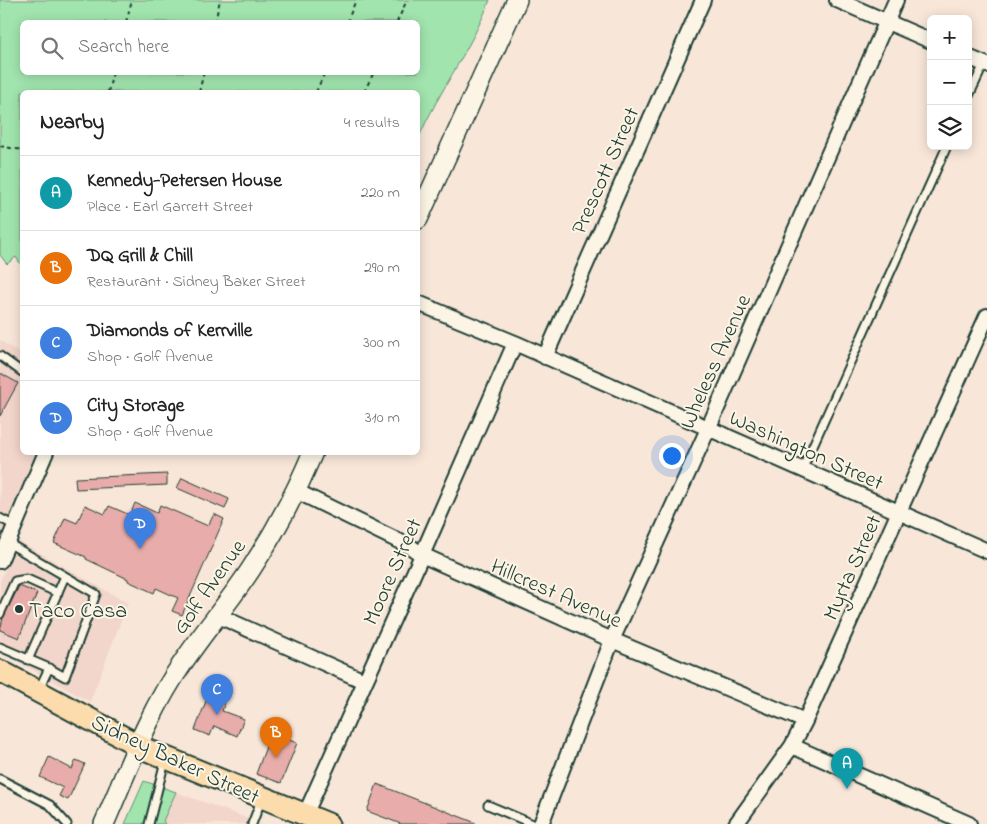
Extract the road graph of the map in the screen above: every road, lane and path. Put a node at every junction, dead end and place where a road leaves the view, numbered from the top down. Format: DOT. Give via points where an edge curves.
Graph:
graph roads {
  1 [pos="132,0"];
  2 [pos="220,0"];
  3 [pos="356,0"];
  4 [pos="407,0"];
  5 [pos="517,0"];
  6 [pos="702,0"];
  7 [pos="837,0"];
  8 [pos="896,0"];
  9 [pos="127,20"];
  10 [pos="215,20"];
  11 [pos="347,20"];
  12 [pos="398,20"];
  13 [pos="886,22"];
  14 [pos="927,39"];
  15 [pos="972,59"];
  16 [pos="985,64"];
  17 [pos="112,75"];
  18 [pos="203,75"];
  19 [pos="324,75"];
  20 [pos="372,75"];
  21 [pos="108,90"];
  22 [pos="200,90"];
  23 [pos="317,90"];
  24 [pos="365,90"];
  25 [pos="972,90"];
  26 [pos="0,146"];
  27 [pos="20,150"];
  28 [pos="945,150"];
  29 [pos="420,215"];
  30 [pos="420,304"];
  31 [pos="987,316"];
  32 [pos="515,344"];
  33 [pos="0,356"];
  34 [pos="545,357"];
  35 [pos="20,371"];
  36 [pos="708,428"];
  37 [pos="45,455"];
  38 [pos="312,455"];
  39 [pos="802,470"];
  40 [pos="296,491"];
  41 [pos="899,512"];
  42 [pos="0,518"];
  43 [pos="15,526"];
  44 [pos="8,543"];
  45 [pos="987,551"];
  46 [pos="422,555"];
  47 [pos="0,561"];
  48 [pos="65,576"];
  49 [pos="58,593"];
  50 [pos="0,614"];
  51 [pos="219,616"];
  52 [pos="612,640"];
  53 [pos="0,647"];
  54 [pos="28,660"];
  55 [pos="49,668"];
  56 [pos="0,672"];
  57 [pos="364,681"];
  58 [pos="37,692"];
  59 [pos="805,721"];
  60 [pos="139,746"];
  61 [pos="792,746"];
  62 [pos="165,758"];
  63 [pos="0,779"];
  64 [pos="262,798"];
  65 [pos="488,804"];
  66 [pos="303,819"];
  67 [pos="67,824"];
  68 [pos="104,824"];
  69 [pos="149,824"];
  70 [pos="252,824"];
  71 [pos="328,824"];
  72 [pos="533,824"];
  73 [pos="541,824"];
  74 [pos="736,824"];
  75 [pos="969,824"];
  1 -- 9 [label="path"];
  2 -- 10 [label="path"];
  3 -- 11 [label="path"];
  4 -- 12 [label="path"];
  5 -- 29 [label="main road"];
  6 -- 34 [label="street, Prescott Street"];
  7 -- 13 [label="street"];
  8 -- 13 [label="street, Wheless Avenue"];
  13 -- 14 [label="street"];
  13 -- 36 [label="street, Wheless Avenue"];
  15 -- 16 [label="street"];
  16 -- 25 [label="lane"];
  17 -- 21 [label="path"];
  18 -- 22 [label="path"];
  19 -- 23 [label="path"];
  20 -- 24 [label="path"];
  26 -- 27 [label="path"];
  28 -- 39 [label="lane"];
  30 -- 32 [label="street, Washington Street"];
  31 -- 41 [label="street, Myrta Street"];
  32 -- 34 [label="street, Washington Street"];
  32 -- 46 [label="street, Moore Street"];
  33 -- 35 [label="lane"];
  34 -- 36 [label="street, Washington Street"];
  36 -- 39 [label="street, Washington Street"];
  36 -- 52 [label="street, Wheless Avenue"];
  37 -- 43 [label="street"];
  38 -- 40 [label="main road, Golf Avenue"];
  39 -- 41 [label="street, Washington Street"];
  40 -- 46 [label="street, Hillcrest Avenue"];
  40 -- 51 [label="main road, Golf Avenue" via="251,570"];
  41 -- 45 [label="street, Washington Street"];
  41 -- 59 [label="street, Myrta Street"];
  42 -- 43 [label="lane"];
  43 -- 44 [label="street"];
  44 -- 47 [label="street"];
  44 -- 48 [label="lane"];
  46 -- 52 [label="street, Hillcrest Avenue"];
  46 -- 57 [label="street, Moore Street"];
  48 -- 49 [label="lane"];
  48 -- 55 [label="lane" via="96,594 65,677"];
  49 -- 50 [label="lane" via="27,579 14,581"];
  49 -- 54 [label="lane"];
  51 -- 57 [label="street"];
  51 -- 60 [label="main road, Golf Avenue" via="184,661 159,702"];
  52 -- 59 [label="street, Hillcrest Avenue"];
  52 -- 73 [label="street, Wheless Avenue"];
  53 -- 54 [label="lane"];
  54 -- 55 [label="lane"];
  55 -- 58 [label="lane"];
  56 -- 58 [label="main road, Sidney Baker Street"];
  57 -- 66 [label="street, Moore Street"];
  58 -- 60 [label="main road, Sidney Baker Street"];
  59 -- 61 [label="street, Myrta Street"];
  60 -- 62 [label="main road, Sidney Baker Street"];
  60 -- 68 [label="main road, Golf Avenue"];
  61 -- 74 [label="street, Myrta Street"];
  61 -- 75 [label="street"];
  62 -- 64 [label="main road, Sidney Baker Street"];
  62 -- 69 [label="lane"];
  63 -- 67 [label="lane" via="50,805"];
  64 -- 66 [label="main road, Sidney Baker Street"];
  64 -- 70 [label="lane"];
  65 -- 72 [label="lane"];
  66 -- 71 [label="main road, Sidney Baker Street"];
}
